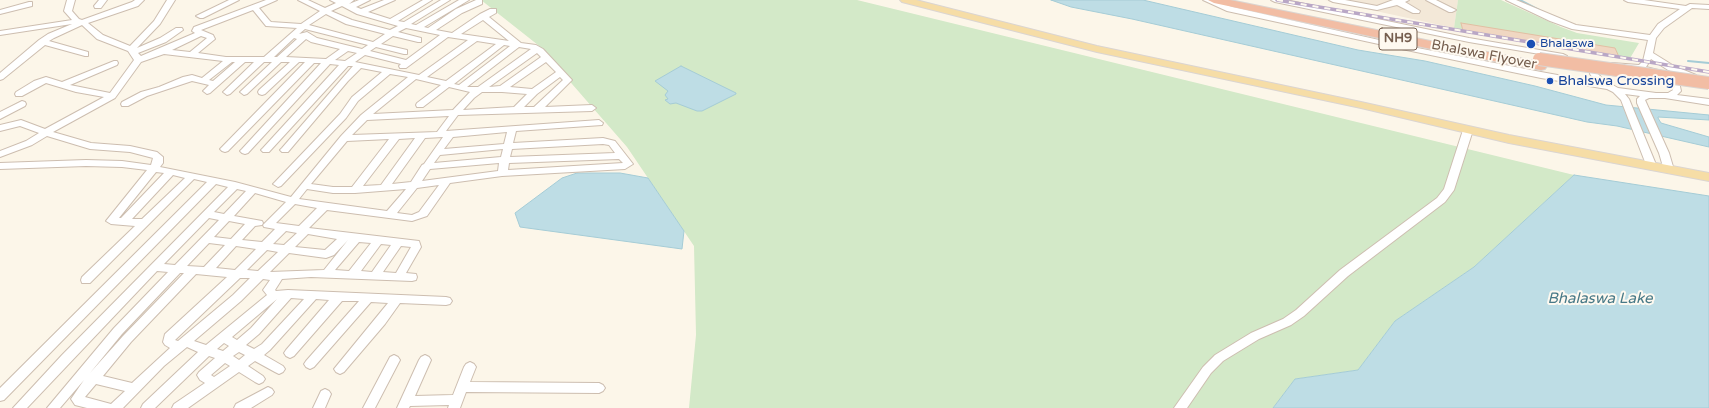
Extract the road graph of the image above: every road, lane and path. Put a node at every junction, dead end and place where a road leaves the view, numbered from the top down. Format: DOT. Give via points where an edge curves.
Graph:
graph roads {
  1 [pos="71,0"];
  2 [pos="103,0"];
  3 [pos="140,0"];
  4 [pos="171,0"];
  5 [pos="218,0"];
  6 [pos="272,0"];
  7 [pos="302,0"];
  8 [pos="366,0"];
  9 [pos="391,0"];
  10 [pos="411,0"];
  11 [pos="446,0"];
  12 [pos="465,0"];
  13 [pos="905,0"];
  14 [pos="931,0"];
  15 [pos="1207,0"];
  16 [pos="1214,0"];
  17 [pos="1275,0"];
  18 [pos="1333,0"];
  19 [pos="1352,0"];
  20 [pos="1430,0"];
  21 [pos="1510,0"];
  22 [pos="1628,0"];
  23 [pos="15,1"];
  24 [pos="1399,1"];
  25 [pos="27,2"];
  26 [pos="231,2"];
  27 [pos="425,2"];
  28 [pos="479,2"];
  29 [pos="343,3"];
  30 [pos="1254,3"];
  31 [pos="1694,3"];
  32 [pos="98,6"];
  33 [pos="0,7"];
  34 [pos="255,7"];
  35 [pos="433,7"];
  36 [pos="1363,7"];
  37 [pos="1709,7"];
  38 [pos="1686,8"];
  39 [pos="1416,10"];
  40 [pos="1452,10"];
  41 [pos="325,11"];
  42 [pos="493,11"];
  43 [pos="360,12"];
  44 [pos="0,14"];
  45 [pos="200,16"];
  46 [pos="483,16"];
  47 [pos="0,19"];
  48 [pos="80,22"];
  49 [pos="390,22"];
  50 [pos="404,25"];
  51 [pos="303,26"];
  52 [pos="417,28"];
  53 [pos="314,29"];
  54 [pos="179,30"];
  55 [pos="429,31"];
  56 [pos="0,33"];
  57 [pos="200,34"];
  58 [pos="390,34"];
  59 [pos="450,34"];
  60 [pos="292,36"];
  61 [pos="304,36"];
  62 [pos="476,38"];
  63 [pos="1652,38"];
  64 [pos="418,40"];
  65 [pos="42,42"];
  66 [pos="503,42"];
  67 [pos="376,44"];
  68 [pos="518,44"];
  69 [pos="346,48"];
  70 [pos="538,49"];
  71 [pos="132,50"];
  72 [pos="163,51"];
  73 [pos="362,52"];
  74 [pos="404,52"];
  75 [pos="84,54"];
  76 [pos="1649,54"];
  77 [pos="191,55"];
  78 [pos="547,57"];
  79 [pos="230,59"];
  80 [pos="243,59"];
  81 [pos="264,59"];
  82 [pos="280,59"];
  83 [pos="138,60"];
  84 [pos="297,60"];
  85 [pos="312,60"];
  86 [pos="328,61"];
  87 [pos="114,62"];
  88 [pos="407,63"];
  89 [pos="1540,63"];
  90 [pos="346,64"];
  91 [pos="359,64"];
  92 [pos="1612,65"];
  93 [pos="1641,68"];
  94 [pos="392,71"];
  95 [pos="561,72"];
  96 [pos="1659,73"];
  97 [pos="0,77"];
  98 [pos="418,77"];
  99 [pos="1692,77"];
  100 [pos="1709,79"];
  101 [pos="203,81"];
  102 [pos="1709,83"];
  103 [pos="215,84"];
  104 [pos="446,84"];
  105 [pos="62,85"];
  106 [pos="1607,86"];
  107 [pos="460,88"];
  108 [pos="502,89"];
  109 [pos="1302,89"];
  110 [pos="479,90"];
  111 [pos="1616,90"];
  112 [pos="207,91"];
  113 [pos="1709,91"];
  114 [pos="226,92"];
  115 [pos="244,92"];
  116 [pos="262,92"];
  117 [pos="534,92"];
  118 [pos="19,94"];
  119 [pos="1647,95"];
  120 [pos="112,96"];
  121 [pos="1664,96"];
  122 [pos="1709,102"];
  123 [pos="22,104"];
  124 [pos="125,104"];
  125 [pos="420,105"];
  126 [pos="592,108"];
  127 [pos="537,109"];
  128 [pos="516,110"];
  129 [pos="455,113"];
  130 [pos="0,116"];
  131 [pos="364,117"];
  132 [pos="599,123"];
  133 [pos="0,128"];
  134 [pos="512,128"];
  135 [pos="1468,130"];
  136 [pos="46,133"];
  137 [pos="440,134"];
  138 [pos="450,134"];
  139 [pos="422,135"];
  140 [pos="396,136"];
  141 [pos="344,138"];
  142 [pos="608,142"];
  143 [pos="508,146"];
  144 [pos="225,149"];
  145 [pos="266,150"];
  146 [pos="285,150"];
  147 [pos="245,151"];
  148 [pos="437,152"];
  149 [pos="0,154"];
  150 [pos="622,156"];
  151 [pos="606,157"];
  152 [pos="505,160"];
  153 [pos="1666,162"];
  154 [pos="1650,163"];
  155 [pos="0,166"];
  156 [pos="156,166"];
  157 [pos="425,167"];
  158 [pos="604,168"];
  159 [pos="1709,169"];
  160 [pos="170,172"];
  161 [pos="502,173"];
  162 [pos="192,176"];
  163 [pos="1709,177"];
  164 [pos="447,180"];
  165 [pos="214,181"];
  166 [pos="278,184"];
  167 [pos="235,185"];
  168 [pos="414,185"];
  169 [pos="384,188"];
  170 [pos="253,190"];
  171 [pos="355,190"];
  172 [pos="299,192"];
  173 [pos="325,206"];
  174 [pos="205,214"];
  175 [pos="389,216"];
  176 [pos="226,218"];
  177 [pos="122,222"];
  178 [pos="253,222"];
  179 [pos="144,223"];
  180 [pos="268,225"];
  181 [pos="284,228"];
  182 [pos="303,231"];
  183 [pos="351,238"];
  184 [pos="206,239"];
  185 [pos="378,241"];
  186 [pos="234,243"];
  187 [pos="398,243"];
  188 [pos="265,246"];
  189 [pos="286,249"];
  190 [pos="154,267"];
  191 [pos="178,269"];
  192 [pos="194,270"];
  193 [pos="207,271"];
  194 [pos="237,274"];
  195 [pos="326,274"];
  196 [pos="352,275"];
  197 [pos="375,275"];
  198 [pos="260,276"];
  199 [pos="278,276"];
  200 [pos="399,276"];
  201 [pos="412,277"];
  202 [pos="86,280"];
  203 [pos="288,294"];
  204 [pos="273,296"];
  205 [pos="313,296"];
  206 [pos="339,296"];
  207 [pos="368,298"];
  208 [pos="397,299"];
  209 [pos="446,301"];
  210 [pos="223,337"];
  211 [pos="182,344"];
  212 [pos="239,347"];
  213 [pos="208,350"];
  214 [pos="290,353"];
  215 [pos="255,356"];
  216 [pos="225,357"];
  217 [pos="394,360"];
  218 [pos="425,360"];
  219 [pos="310,364"];
  220 [pos="240,366"];
  221 [pos="470,367"];
  222 [pos="279,369"];
  223 [pos="340,369"];
  224 [pos="80,375"];
  225 [pos="93,378"];
  226 [pos="259,379"];
  227 [pos="214,382"];
  228 [pos="462,387"];
  229 [pos="134,388"];
  230 [pos="599,388"];
  231 [pos="268,392"];
  232 [pos="325,394"];
  233 [pos="0,396"];
  234 [pos="456,404"];
  235 [pos="405,405"];
  236 [pos="19,408"];
  237 [pos="54,408"];
  238 [pos="107,408"];
  239 [pos="115,408"];
  240 [pos="147,408"];
  241 [pos="178,408"];
  242 [pos="240,408"];
  243 [pos="319,408"];
  244 [pos="369,408"];
  245 [pos="1180,408"];
  1 -- 48 [label="street" via="68,11"];
  2 -- 32 [label="street"];
  3 -- 48 [label="street" via="135,4"];
  4 -- 71 [label="street" via="157,22"];
  5 -- 26 [label="street"];
  6 -- 34 [label="street"];
  7 -- 41 [label="street"];
  8 -- 29 [label="street"];
  9 -- 43 [label="street"];
  10 -- 27 [label="street"];
  11 -- 35 [label="street"];
  12 -- 52 [label="street"];
  13 -- 109 [label="main road" via="1097,49"];
  14 -- 109 [label="main road" via="1079,38"];
  15 -- 106 [label="street" via="1230,9 1397,46"];
  16 -- 30 [label="highway, Bhalswa Flyover / NH9"];
  17 -- 92 [label="street" via="1469,40"];
  18 -- 36 [label="street"];
  19 -- 36 [label="street"];
  20 -- 40 [label="street"];
  21 -- 63 [label="street" via="1576,27"];
  22 -- 38 [label="street"];
  23 -- 25 [label="street"];
  23 -- 33 [label="street"];
  24 -- 36 [label="street" via="1384,8"];
  24 -- 39 [label="street"];
  25 -- 44 [label="street"];
  26 -- 45 [label="street"];
  27 -- 35 [label="street"];
  27 -- 49 [label="street"];
  28 -- 55 [label="street"];
  29 -- 41 [label="street"];
  29 -- 43 [label="street"];
  30 -- 89 [label="highway, Bhalswa Flyover / NH9" via="1450,49"];
  31 -- 37 [label="street"];
  31 -- 38 [label="street"];
  34 -- 51 [label="street" via="270,24"];
  34 -- 57 [label="street" via="196,30"];
  35 -- 50 [label="street"];
  38 -- 63 [label="street" via="1662,26"];
  41 -- 51 [label="street"];
  41 -- 58 [label="street" via="349,22"];
  42 -- 46 [label="street"];
  43 -- 49 [label="street"];
  44 -- 47 [label="street"];
  46 -- 59 [label="street"];
  46 -- 68 [label="street"];
  48 -- 56 [label="street"];
  48 -- 65 [label="street"];
  48 -- 71 [label="street" via="100,37"];
  49 -- 50 [label="street"];
  50 -- 52 [label="street"];
  50 -- 58 [label="street"];
  51 -- 53 [label="street"];
  51 -- 60 [label="street"];
  52 -- 55 [label="street"];
  53 -- 61 [label="street"];
  53 -- 67 [label="street"];
  54 -- 71 [label="street" via="156,43"];
  55 -- 59 [label="street"];
  57 -- 72 [label="street"];
  57 -- 77 [label="street" via="211,39"];
  58 -- 64 [label="street"];
  58 -- 67 [label="street"];
  59 -- 62 [label="street"];
  59 -- 88 [label="street"];
  60 -- 61 [label="street"];
  60 -- 81 [label="street"];
  61 -- 69 [label="street"];
  61 -- 82 [label="street"];
  62 -- 66 [label="street"];
  62 -- 98 [label="street"];
  63 -- 76 [label="street"];
  65 -- 75 [label="street"];
  65 -- 97 [label="street"];
  66 -- 68 [label="street"];
  66 -- 104 [label="street"];
  67 -- 73 [label="street"];
  67 -- 74 [label="street"];
  68 -- 70 [label="street"];
  68 -- 107 [label="street"];
  69 -- 73 [label="street"];
  69 -- 86 [label="street"];
  70 -- 78 [label="street"];
  70 -- 110 [label="street"];
  71 -- 83 [label="street"];
  72 -- 77 [label="street"];
  72 -- 83 [label="street"];
  73 -- 88 [label="street"];
  73 -- 90 [label="street"];
  76 -- 93 [label="street"];
  76 -- 99 [label="street"];
  77 -- 79 [label="street"];
  78 -- 95 [label="street"];
  78 -- 108 [label="street"];
  79 -- 80 [label="street"];
  79 -- 101 [label="street"];
  80 -- 81 [label="street"];
  80 -- 103 [label="street"];
  81 -- 82 [label="street"];
  81 -- 114 [label="street"];
  82 -- 84 [label="street"];
  82 -- 115 [label="street"];
  83 -- 120 [label="street"];
  84 -- 85 [label="street"];
  84 -- 116 [label="street"];
  85 -- 86 [label="street"];
  85 -- 144 [label="street"];
  86 -- 90 [label="street"];
  86 -- 147 [label="street"];
  87 -- 105 [label="street"];
  88 -- 94 [label="street"];
  89 -- 102 [label="highway, Bhalswa Flyover, bridge"];
  89 -- 113 [label="highway, Bhalswa Flyover"];
  90 -- 91 [label="street"];
  90 -- 145 [label="street"];
  91 -- 94 [label="street"];
  91 -- 146 [label="street"];
  92 -- 93 [label="street"];
  92 -- 106 [label="street" via="1600,66 1594,70 1596,78"];
  93 -- 96 [label="street"];
  94 -- 98 [label="street"];
  94 -- 166 [label="street" via="355,99 343,116"];
  95 -- 117 [label="street"];
  95 -- 127 [label="street" via="568,81"];
  96 -- 99 [label="street"];
  96 -- 121 [label="street" via="1672,80 1677,88 1675,94"];
  98 -- 104 [label="street"];
  98 -- 131 [label="street"];
  99 -- 100 [label="street"];
  101 -- 103 [label="street"];
  101 -- 124 [label="street" via="186,79"];
  103 -- 112 [label="street"];
  104 -- 107 [label="street"];
  104 -- 125 [label="street"];
  105 -- 118 [label="street" via="44,80"];
  105 -- 120 [label="street"];
  106 -- 111 [label="street"];
  107 -- 110 [label="street"];
  108 -- 110 [label="street"];
  108 -- 117 [label="street"];
  109 -- 135 [label="main road"];
  109 -- 154 [label="main road"];
  110 -- 129 [label="street"];
  111 -- 119 [label="street"];
  111 -- 154 [label="street" via="1624,99"];
  117 -- 128 [label="street"];
  119 -- 121 [label="street"];
  119 -- 153 [label="street" via="1641,99 1641,103"];
  120 -- 136 [label="street"];
  121 -- 122 [label="street"];
  123 -- 130 [label="street"];
  126 -- 127 [label="street"];
  127 -- 128 [label="street"];
  128 -- 129 [label="street"];
  129 -- 131 [label="street"];
  129 -- 137 [label="street"];
  131 -- 141 [label="street"];
  132 -- 134 [label="street"];
  133 -- 136 [label="street" via="21,123"];
  134 -- 138 [label="street"];
  134 -- 143 [label="street"];
  135 -- 154 [label="main road"];
  135 -- 245 [label="street" via="1449,190 1441,200 1344,273 1300,314 1219,358 1207,370"];
  136 -- 149 [label="street" via="29,143"];
  136 -- 156 [label="street" via="90,146 140,150 158,157"];
  137 -- 138 [label="street"];
  137 -- 139 [label="street"];
  138 -- 148 [label="street"];
  139 -- 140 [label="street"];
  139 -- 169 [label="street"];
  140 -- 141 [label="street"];
  140 -- 171 [label="street"];
  141 -- 172 [label="street"];
  142 -- 143 [label="street"];
  142 -- 150 [label="street" via="612,143"];
  142 -- 151 [label="street"];
  143 -- 148 [label="street"];
  143 -- 152 [label="street"];
  148 -- 157 [label="street"];
  150 -- 151 [label="street"];
  150 -- 158 [label="street" via="627,166"];
  151 -- 152 [label="street"];
  151 -- 158 [label="street"];
  152 -- 157 [label="street"];
  152 -- 161 [label="street"];
  153 -- 154 [label="main road"];
  153 -- 159 [label="main road"];
  153 -- 163 [label="main road"];
  155 -- 156 [label="street" via="86,163"];
  156 -- 160 [label="street"];
  156 -- 177 [label="street" via="111,221"];
  157 -- 168 [label="street"];
  158 -- 161 [label="street"];
  160 -- 162 [label="street"];
  160 -- 177 [label="street"];
  161 -- 164 [label="street"];
  162 -- 165 [label="street"];
  162 -- 179 [label="street"];
  164 -- 168 [label="street"];
  164 -- 175 [label="street" via="420,216"];
  165 -- 167 [label="street"];
  165 -- 233 [label="street"];
  167 -- 170 [label="street"];
  167 -- 174 [label="street"];
  168 -- 169 [label="street"];
  168 -- 175 [label="street"];
  169 -- 171 [label="street"];
  170 -- 172 [label="street"];
  170 -- 176 [label="street"];
  171 -- 172 [label="street"];
  172 -- 173 [label="street"];
  172 -- 180 [label="street"];
  173 -- 175 [label="street"];
  173 -- 182 [label="street"];
  174 -- 176 [label="street"];
  174 -- 190 [label="street"];
  176 -- 178 [label="street"];
  176 -- 184 [label="street"];
  177 -- 179 [label="street"];
  178 -- 180 [label="street"];
  178 -- 186 [label="street"];
  179 -- 202 [label="street"];
  180 -- 181 [label="street"];
  181 -- 182 [label="street"];
  181 -- 188 [label="street"];
  182 -- 183 [label="street"];
  182 -- 189 [label="street"];
  183 -- 185 [label="street"];
  183 -- 189 [label="street" via="328,253"];
  183 -- 195 [label="street"];
  184 -- 186 [label="street"];
  184 -- 191 [label="street"];
  185 -- 187 [label="street"];
  185 -- 196 [label="street"];
  186 -- 188 [label="street"];
  186 -- 193 [label="street"];
  187 -- 197 [label="street"];
  187 -- 200 [label="street" via="417,245"];
  188 -- 189 [label="street"];
  188 -- 194 [label="street"];
  189 -- 198 [label="street"];
  190 -- 191 [label="street"];
  190 -- 236 [label="street"];
  191 -- 192 [label="street"];
  191 -- 224 [label="street"];
  192 -- 193 [label="street"];
  192 -- 225 [label="street"];
  193 -- 194 [label="street"];
  194 -- 198 [label="street"];
  194 -- 211 [label="street" via="169,337 169,342"];
  195 -- 196 [label="street"];
  195 -- 199 [label="street" via="299,273"];
  196 -- 197 [label="street"];
  197 -- 200 [label="street"];
  198 -- 199 [label="street"];
  198 -- 211 [label="street"];
  199 -- 204 [label="street" via="269,290"];
  200 -- 201 [label="street"];
  203 -- 204 [label="street"];
  203 -- 205 [label="street"];
  203 -- 212 [label="street"];
  204 -- 210 [label="street"];
  205 -- 206 [label="street"];
  205 -- 215 [label="street" via="275,339"];
  206 -- 207 [label="street"];
  206 -- 214 [label="street"];
  207 -- 208 [label="street"];
  207 -- 219 [label="street"];
  208 -- 209 [label="street"];
  208 -- 223 [label="street"];
  210 -- 212 [label="street"];
  210 -- 213 [label="street"];
  211 -- 213 [label="street"];
  211 -- 229 [label="street"];
  212 -- 215 [label="street"];
  212 -- 216 [label="street"];
  213 -- 216 [label="street"];
  213 -- 240 [label="street"];
  215 -- 220 [label="street"];
  215 -- 222 [label="street"];
  216 -- 220 [label="street"];
  216 -- 227 [label="street" via="204,375"];
  217 -- 244 [label="street"];
  218 -- 235 [label="street"];
  220 -- 226 [label="street"];
  220 -- 227 [label="street"];
  221 -- 228 [label="street"];
  224 -- 225 [label="street"];
  224 -- 237 [label="street"];
  225 -- 229 [label="street"];
  225 -- 238 [label="street" via="77,399"];
  227 -- 241 [label="street"];
  228 -- 230 [label="street"];
  228 -- 234 [label="street"];
  229 -- 239 [label="street"];
  231 -- 242 [label="street"];
  232 -- 243 [label="street"];
  234 -- 235 [label="street"];
}
